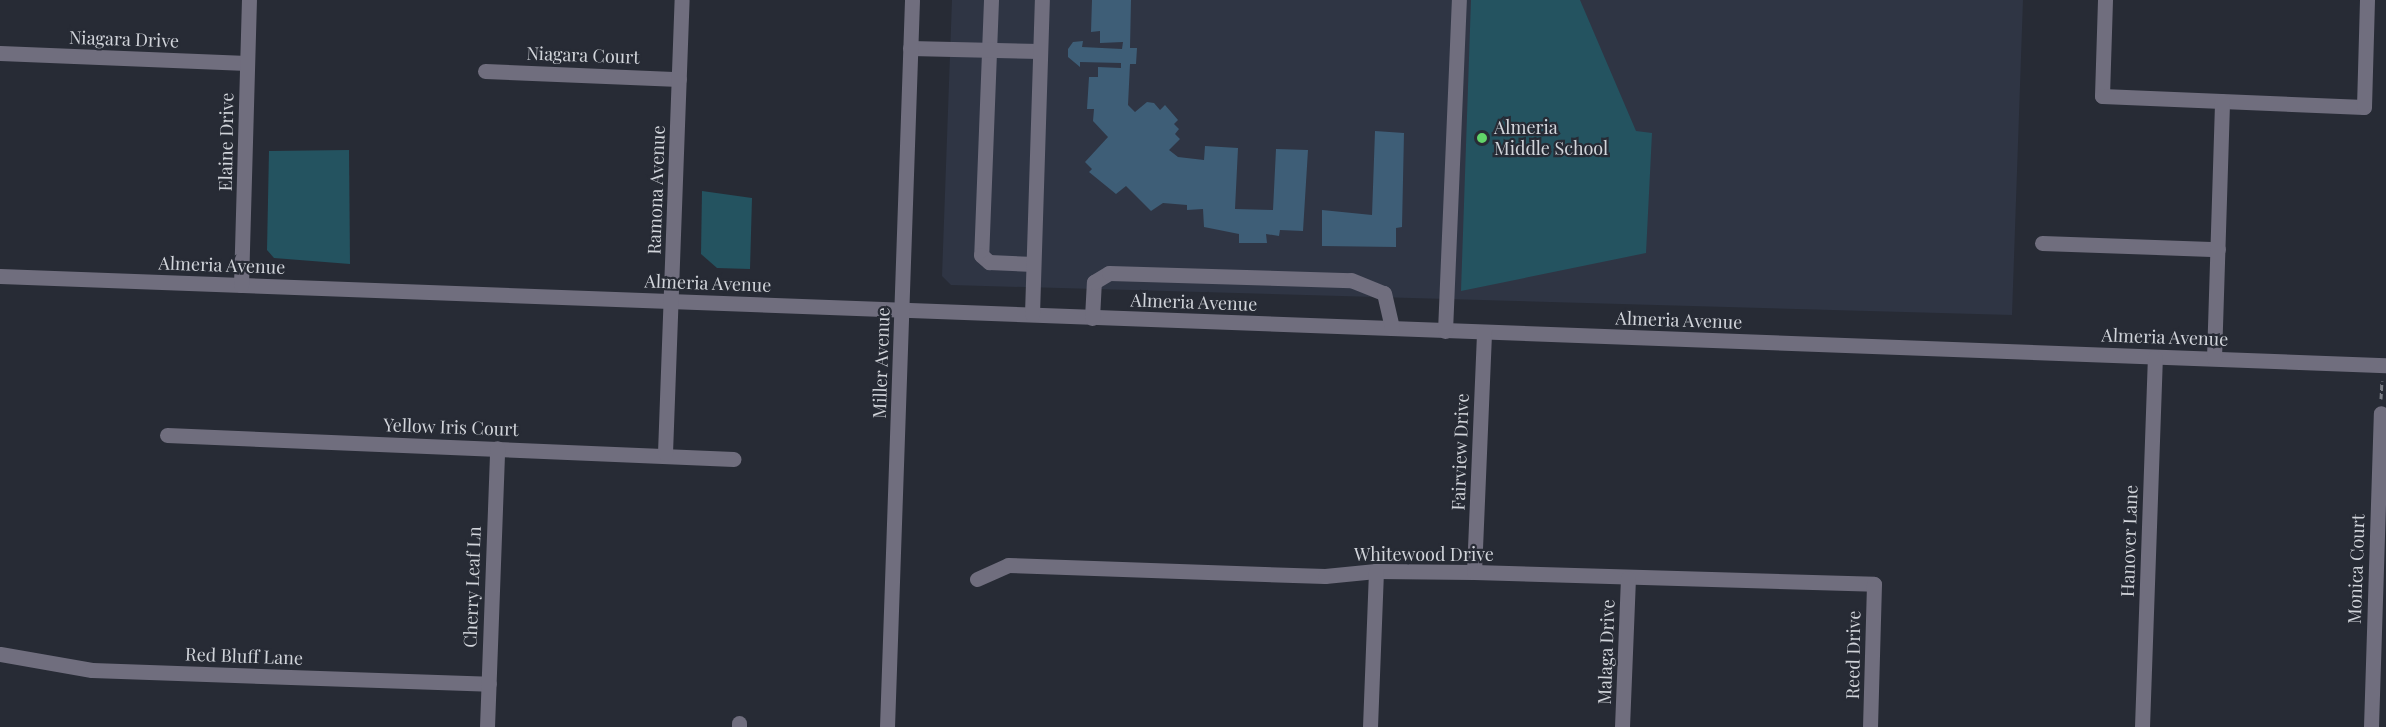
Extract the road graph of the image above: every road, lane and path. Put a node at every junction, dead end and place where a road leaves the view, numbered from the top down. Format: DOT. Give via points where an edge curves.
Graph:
graph roads {
  1 [pos="249,0"];
  2 [pos="682,0"];
  3 [pos="912,0"];
  4 [pos="991,0"];
  5 [pos="1042,0"];
  6 [pos="1459,0"];
  7 [pos="2105,0"];
  8 [pos="2367,0"];
  9 [pos="910,48"];
  10 [pos="989,49"];
  11 [pos="1039,51"];
  12 [pos="0,53"];
  13 [pos="247,63"];
  14 [pos="485,71"];
  15 [pos="679,79"];
  16 [pos="2222,101"];
  17 [pos="2042,243"];
  18 [pos="2217,249"];
  19 [pos="1033,264"];
  20 [pos="0,276"];
  21 [pos="242,285"];
  22 [pos="672,301"];
  23 [pos="902,311"];
  24 [pos="1032,314"];
  25 [pos="1092,318"];
  26 [pos="1392,328"];
  27 [pos="1445,331"];
  28 [pos="1484,333"];
  29 [pos="2156,357"];
  30 [pos="2214,358"];
  31 [pos="2384,365"];
  32 [pos="2381,413"];
  33 [pos="167,435"];
  34 [pos="496,448"];
  35 [pos="665,453"];
  36 [pos="733,459"];
  37 [pos="2382,495"];
  38 [pos="1376,571"];
  39 [pos="1474,572"];
  40 [pos="1628,578"];
  41 [pos="977,579"];
  42 [pos="1874,584"];
  43 [pos="0,654"];
  44 [pos="489,684"];
  45 [pos="487,727"];
  46 [pos="887,727"];
  47 [pos="1370,727"];
  48 [pos="1623,727"];
  49 [pos="1870,727"];
  50 [pos="2142,727"];
  51 [pos="2371,727"];
  1 -- 13 [label="street, Elaine Drive"];
  2 -- 15 [label="street, Ramona Avenue"];
  3 -- 9 [label="street, Miller Avenue"];
  4 -- 10 [label="street"];
  5 -- 11 [label="street"];
  6 -- 27 [label="street"];
  7 -- 16 [label="street" via="2102,96"];
  8 -- 16 [label="street" via="2364,107"];
  9 -- 10 [label="street"];
  9 -- 23 [label="street, Miller Avenue"];
  10 -- 11 [label="street"];
  10 -- 19 [label="street" via="981,255 989,262"];
  11 -- 19 [label="street"];
  12 -- 13 [label="street, Niagara Drive"];
  13 -- 21 [label="street, Elaine Drive"];
  14 -- 15 [label="street, Niagara Court"];
  15 -- 22 [label="street, Ramona Avenue"];
  16 -- 18 [label="street"];
  17 -- 18 [label="street"];
  18 -- 30 [label="street"];
  19 -- 24 [label="street"];
  20 -- 21 [label="street, Almeria Avenue"];
  21 -- 22 [label="street, Almeria Avenue"];
  22 -- 23 [label="street, Almeria Avenue"];
  22 -- 35 [label="street, Ramona Avenue"];
  23 -- 24 [label="street, Almeria Avenue"];
  23 -- 46 [label="street, Miller Avenue"];
  24 -- 25 [label="street, Almeria Avenue"];
  25 -- 26 [label="street, Almeria Avenue"];
  25 -- 26 [label="street" via="1094,282 1109,273 1340,280 1376,287 1384,293"];
  26 -- 27 [label="street, Almeria Avenue"];
  27 -- 28 [label="street, Almeria Avenue"];
  28 -- 29 [label="street, Almeria Avenue"];
  28 -- 39 [label="street, Fairview Drive"];
  29 -- 30 [label="street, Almeria Avenue"];
  29 -- 50 [label="street, Hanover Lane"];
  30 -- 31 [label="street, Almeria Avenue"];
  31 -- 32 [label="path"];
  32 -- 37 [label="street, Monica Court"];
  33 -- 34 [label="street, Yellow Iris Court"];
  34 -- 35 [label="street, Yellow Iris Court"];
  34 -- 44 [label="street, Cherry Leaf Ln"];
  35 -- 36 [label="street, Yellow Iris Court"];
  37 -- 51 [label="street, Monica Court"];
  38 -- 39 [label="street, Whitewood Drive"];
  38 -- 41 [label="street, Whitewood Drive" via="1325,576 1008,565"];
  38 -- 47 [label="street"];
  39 -- 40 [label="street, Whitewood Drive"];
  40 -- 42 [label="street, Whitewood Drive"];
  40 -- 48 [label="street, Malaga Drive"];
  42 -- 49 [label="street, Reed Drive"];
  43 -- 44 [label="street, Red Bluff Lane" via="92,670"];
  44 -- 45 [label="street, Cherry Leaf Ln"];
}
